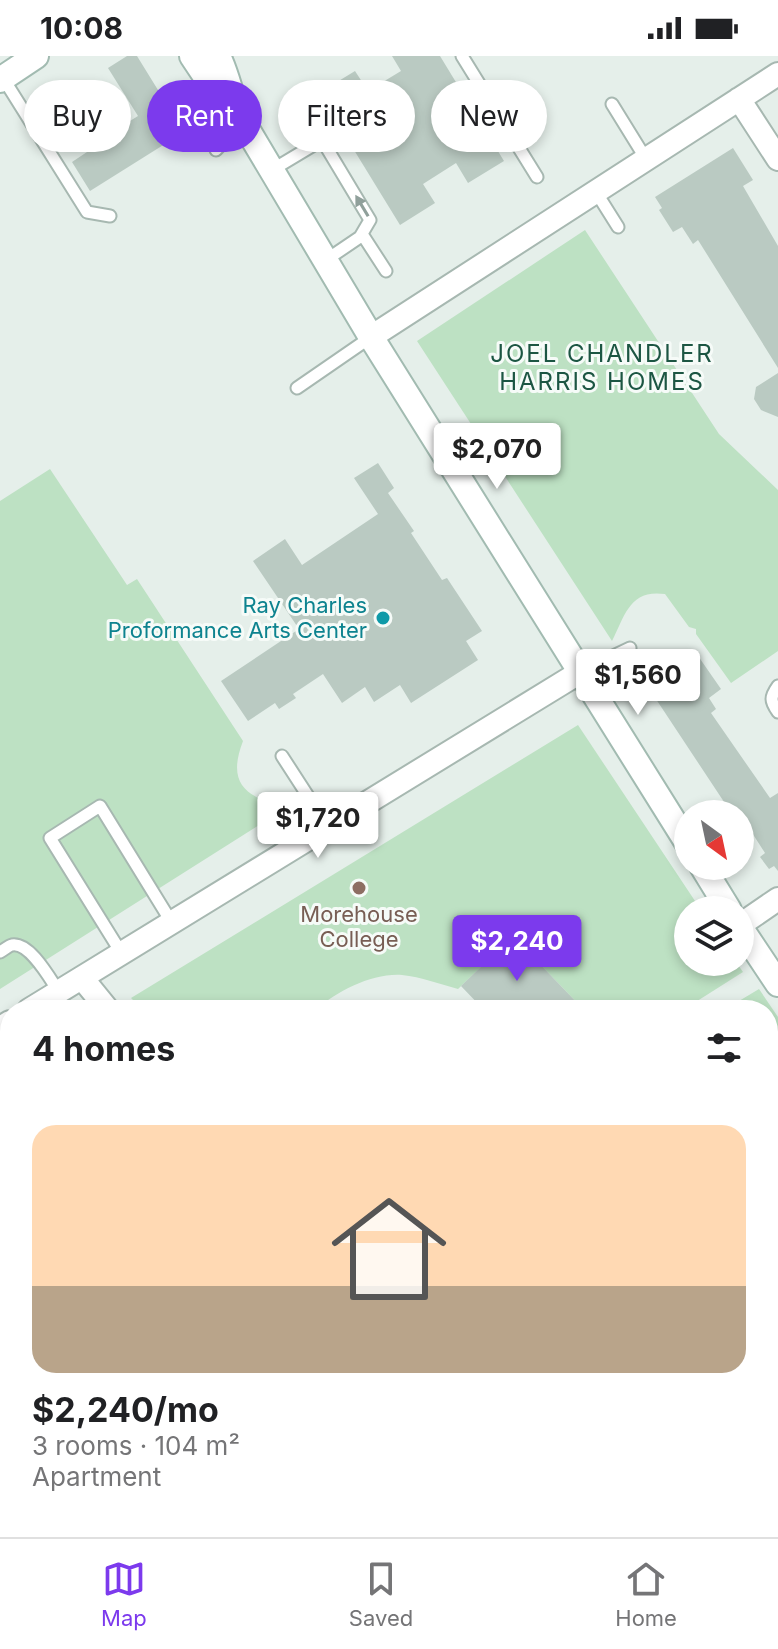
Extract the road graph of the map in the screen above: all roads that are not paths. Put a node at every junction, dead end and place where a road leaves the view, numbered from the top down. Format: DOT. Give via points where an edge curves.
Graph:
graph roads {
  1 [pos="36,56"];
  2 [pos="192,56"];
  3 [pos="462,56"];
  4 [pos="221,57"];
  5 [pos="778,74"];
  6 [pos="2,79"];
  7 [pos="208,80"];
  8 [pos="229,80"];
  9 [pos="739,99"];
  10 [pos="612,104"];
  11 [pos="261,152"];
  12 [pos="646,159"];
  13 [pos="778,159"];
  14 [pos="272,170"];
  15 [pos="537,177"];
  16 [pos="596,192"];
  17 [pos="110,216"];
  18 [pos="618,227"];
  19 [pos="362,234"];
  20 [pos="326,260"];
  21 [pos="386,271"];
  22 [pos="371,337"];
  23 [pos="297,388"];
  24 [pos="630,648"];
  25 [pos="582,671"];
  26 [pos="778,686"];
  27 [pos="778,712"];
  28 [pos="282,756"];
  29 [pos="674,821"];
  30 [pos="328,827"];
  31 [pos="778,899"];
  32 [pos="754,916"];
  33 [pos="172,923"];
  34 [pos="754,947"];
  35 [pos="0,952"];
  36 [pos="122,954"];
  37 [pos="82,978"];
  38 [pos="778,984"];
  39 [pos="59,992"];
  40 [pos="46,1000"];
  41 [pos="100,1000"];
  1 -- 6 [label="main road"];
  2 -- 7 [label="main road"];
  3 -- 15 [label="lane"];
  4 -- 8 [label="main road"];
  5 -- 9 [label="street"];
  6 -- 17 [label="lane" via="87,212"];
  9 -- 12 [label="street"];
  9 -- 13 [label="street"];
  10 -- 12 [label="lane"];
  11 -- 14 [label="main road"];
  12 -- 16 [label="street"];
  19 -- 14 [label="lane, one-way" via="370,220 322,140"];
  14 -- 20 [label="main road"];
  16 -- 18 [label="lane"];
  16 -- 22 [label="street"];
  19 -- 20 [label="lane"];
  19 -- 21 [label="lane"];
  20 -- 22 [label="main road"];
  22 -- 23 [label="lane"];
  22 -- 25 [label="main road"];
  24 -- 25 [label="lane"];
  25 -- 29 [label="main road"];
  25 -- 30 [label="street"];
  26 -- 27 [label="lane" via="771,703"];
  28 -- 30 [label="lane"];
  30 -- 33 [label="street"];
  31 -- 32 [label="street"];
  33 -- 36 [label="street"];
  33 -- 36 [label="lane" via="100,806 50,838"];
  34 -- 38 [label="main road"];
  35 -- 39 [label="lane" via="12,945 23,947"];
  36 -- 37 [label="street"];
  37 -- 39 [label="street"];
  37 -- 41 [label="street"];
  39 -- 40 [label="street"];
}
